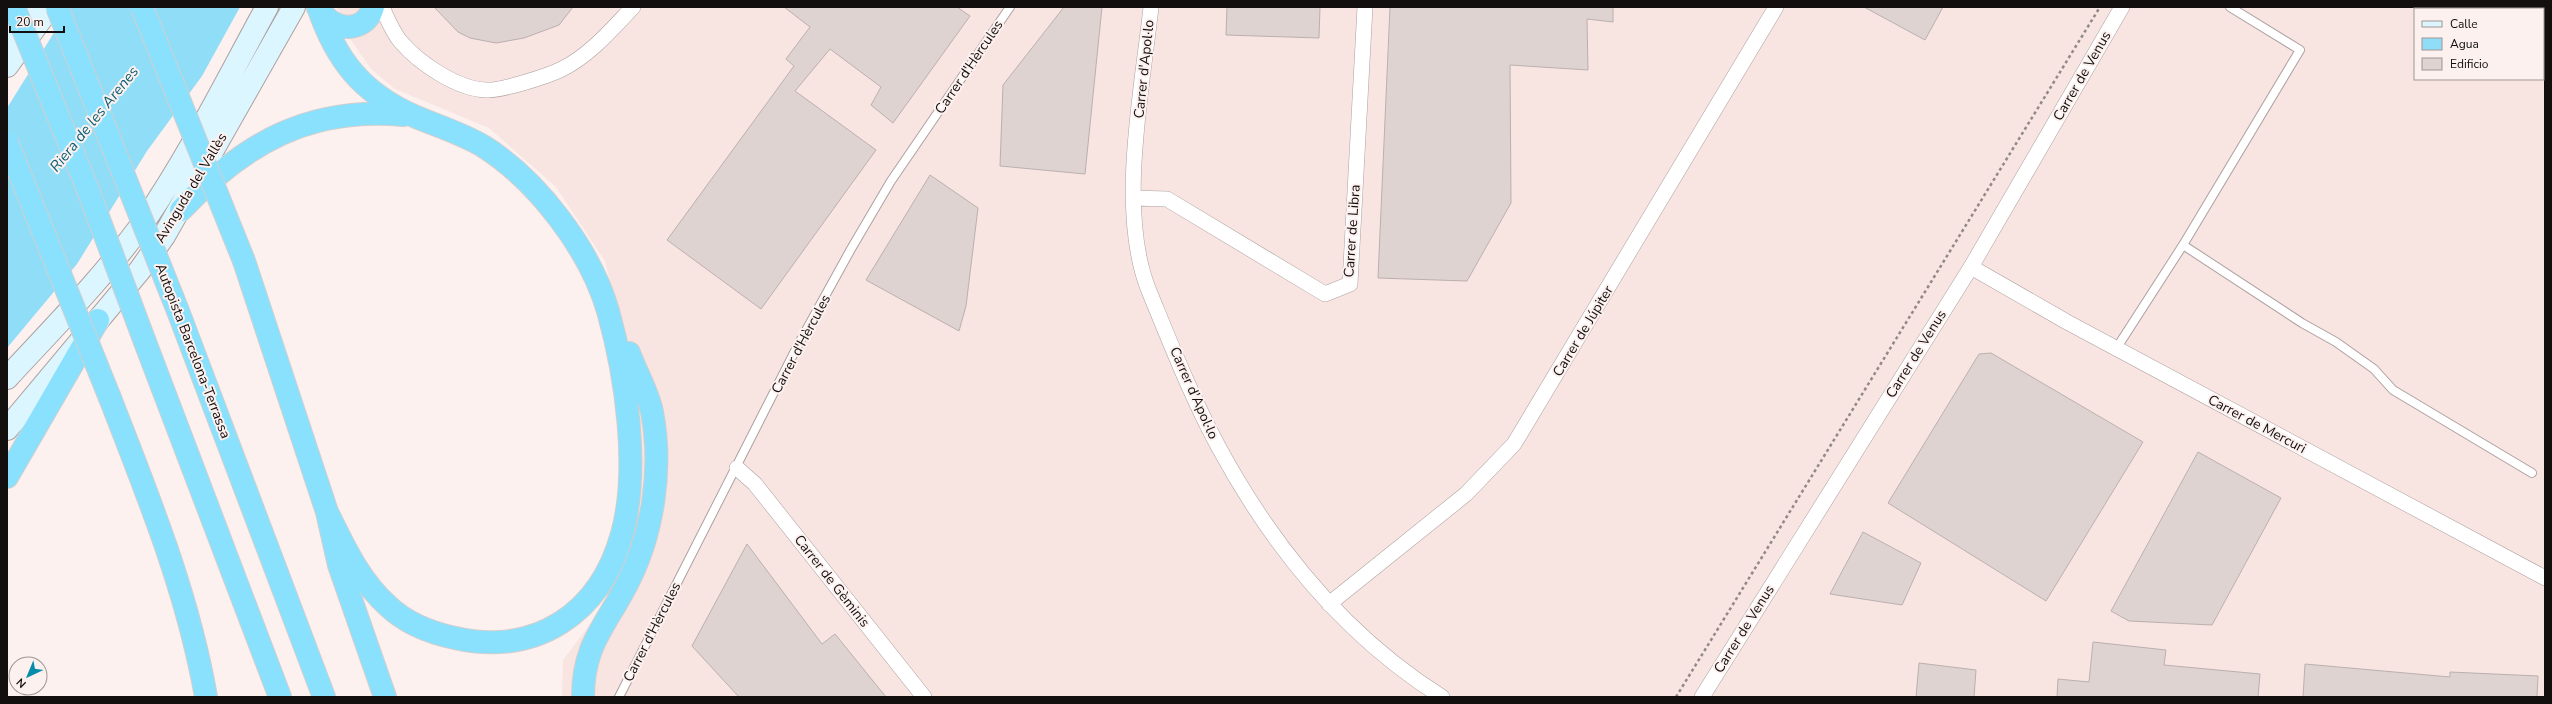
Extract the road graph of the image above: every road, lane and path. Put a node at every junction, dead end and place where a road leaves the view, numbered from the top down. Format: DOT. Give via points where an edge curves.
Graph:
graph roads {
  1 [pos="14,7"];
  2 [pos="34,7"];
  3 [pos="50,7"];
  4 [pos="57,7"];
  5 [pos="142,7"];
  6 [pos="268,7"];
  7 [pos="294,7"];
  8 [pos="373,7"];
  9 [pos="382,7"];
  10 [pos="632,7"];
  11 [pos="1010,7"];
  12 [pos="1151,7"];
  13 [pos="1364,7"];
  14 [pos="1776,7"];
  15 [pos="2100,7"];
  16 [pos="2122,7"];
  17 [pos="2230,7"];
  18 [pos="318,8"];
  19 [pos="7,40"];
  20 [pos="7,66"];
  21 [pos="415,116"];
  22 [pos="7,142"];
  23 [pos="1134,198"];
  24 [pos="181,210"];
  25 [pos="2183,246"];
  26 [pos="1971,267"];
  27 [pos="607,309"];
  28 [pos="98,320"];
  29 [pos="2116,349"];
  30 [pos="7,378"];
  31 [pos="7,429"];
  32 [pos="737,468"];
  33 [pos="2532,473"];
  34 [pos="7,477"];
  35 [pos="327,512"];
  36 [pos="2545,578"];
  37 [pos="1329,604"];
  38 [pos="206,697"];
  39 [pos="280,697"];
  40 [pos="324,697"];
  41 [pos="385,697"];
  42 [pos="583,697"];
  43 [pos="619,697"];
  44 [pos="924,697"];
  45 [pos="1442,697"];
  46 [pos="1676,697"];
  47 [pos="1702,697"];
  1 -- 39 [label="highway, bridge" via="85,183"];
  2 -- 19 [label="main road"];
  3 -- 20 [label="main road"];
  4 -- 40 [label="highway, Autopista Barcelona-Terrassa, bridge" via="178,311"];
  5 -- 35 [label="highway, bridge" via="244,261"];
  6 -- 30 [label="main road, Avinguda del Vallès" via="145,220 99,278"];
  7 -- 24 [label="main road, Avinguda del Vallès"];
  8 -- 18 [label="highway" via="357,26 344,27 331,22"];
  9 -- 10 [label="street" via="400,41 430,68 455,81 487,90 524,82 563,69 600,42"];
  11 -- 32 [label="lane, Carrer d'Hèrcules" via="891,181 798,345"];
  12 -- 23 [label="street, Carrer d'Apol·lo" via="1134,163"];
  13 -- 23 [label="street, Carrer de Libra" via="1350,284 1325,294 1166,199"];
  14 -- 37 [label="street, Carrer de Júpiter" via="1514,444 1466,494"];
  15 -- 46 [label="path"];
  16 -- 26 [label="street, Carrer de Venus"];
  17 -- 25 [label="lane" via="2300,50"];
  18 -- 21 [label="highway" via="334,46 362,84 386,101"];
  21 -- 24 [label="highway" via="374,112 341,115 309,123 279,135 227,164"];
  21 -- 27 [label="highway" via="449,128 484,147 515,171 546,202 571,236 594,276"];
  22 -- 38 [label="highway, bridge" via="166,544 194,638"];
  23 -- 37 [label="street, Carrer d'Apol·lo" via="1136,250 1140,270 1218,446 1277,540"];
  24 -- 28 [label="main road, Avinguda del Vallès" via="140,270"];
  25 -- 29 [label="lane"];
  25 -- 33 [label="lane" via="2336,342 2374,369 2393,390"];
  26 -- 29 [label="street, Carrer de Mercuri"];
  26 -- 47 [label="street, Carrer de Venus"];
  27 -- 35 [label="highway" via="624,381 629,423 627,505 622,534 610,566 593,594 566,621 537,635 512,642 487,644 440,635 414,624 390,608 367,586"];
  27 -- 42 [label="highway" via="625,342 652,411 656,451 651,513 645,541 639,561 626,587 591,645 583,673"];
  28 -- 31 [label="main road, Avinguda del Vallès"];
  28 -- 34 [label="highway"];
  29 -- 36 [label="street, Carrer de Mercuri"];
  32 -- 43 [label="lane, Carrer d'Hèrcules"];
  32 -- 44 [label="street, Carrer de Gèminis" via="755,484"];
  35 -- 41 [label="highway" via="339,565"];
  37 -- 45 [label="street, Carrer d'Apol·lo" via="1369,643"];
}
